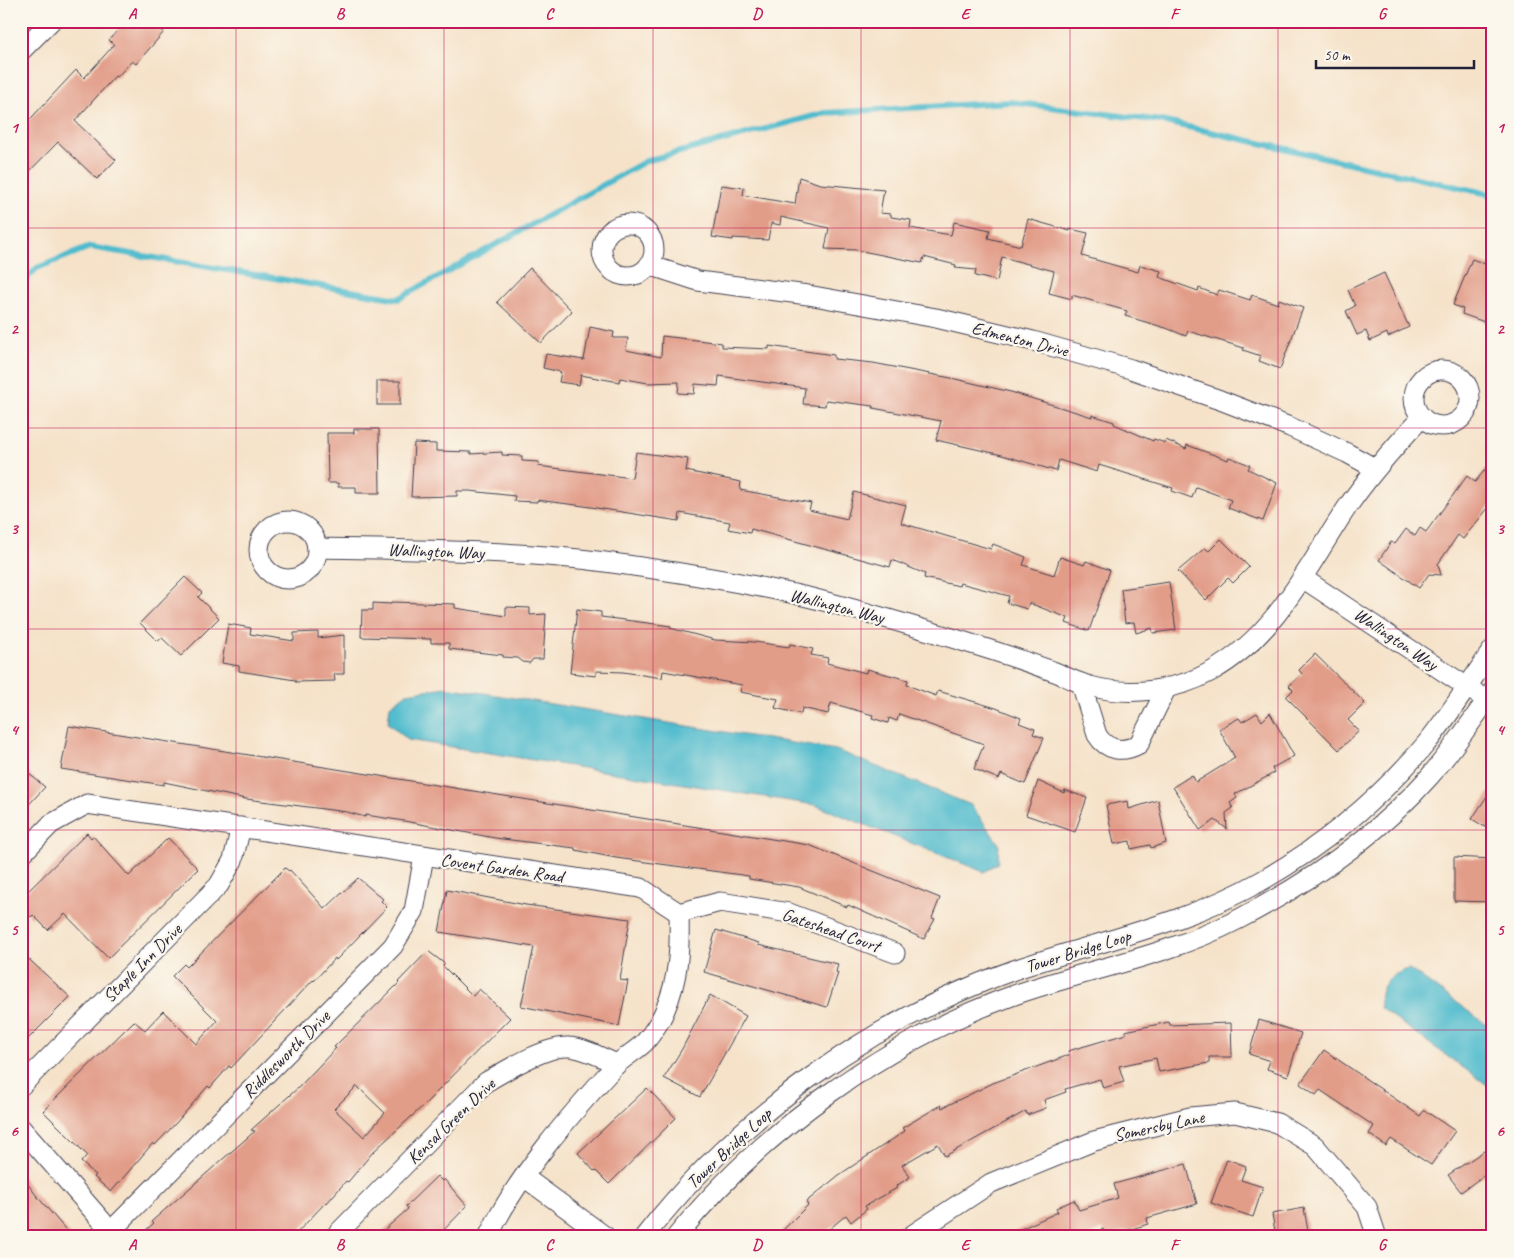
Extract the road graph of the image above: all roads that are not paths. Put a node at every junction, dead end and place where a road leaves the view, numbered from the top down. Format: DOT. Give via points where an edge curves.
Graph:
graph roads {
  1 [pos="51,21"];
  2 [pos="21,51"];
  3 [pos="649,265"];
  4 [pos="1422,417"];
  5 [pos="1376,469"];
  6 [pos="317,548"];
  7 [pos="1304,578"];
  8 [pos="1493,649"];
  9 [pos="1081,683"];
  10 [pos="1466,686"];
  11 [pos="1168,687"];
  12 [pos="1490,696"];
  13 [pos="241,827"];
  14 [pos="21,855"];
  15 [pos="424,856"];
  16 [pos="679,913"];
  17 [pos="895,953"];
  18 [pos="617,1064"];
  19 [pos="21,1086"];
  20 [pos="21,1128"];
  21 [pos="524,1177"];
  22 [pos="113,1234"];
  23 [pos="336,1236"];
  24 [pos="488,1237"];
  25 [pos="606,1237"];
  26 [pos="644,1237"];
  27 [pos="676,1237"];
  28 [pos="909,1237"];
  29 [pos="1376,1237"];
  1 -- 2 [label="street"];
  3 -- 5 [label="street, Edmenton Drive" via="698,282 808,295 936,318 1033,341 1131,369 1220,400 1298,431"];
  4 -- 5 [label="street, Wallington Way"];
  5 -- 7 [label="street, Wallington Way" via="1346,509"];
  6 -- 9 [label="street, Wallington Way" via="500,553 603,562 705,578 801,596 889,618 996,651"];
  7 -- 10 [label="street, Wallington Way"];
  7 -- 11 [label="street, Wallington Way" via="1278,614 1234,658 1209,673"];
  8 -- 10 [label="street, Tower Bridge Loop"];
  9 -- 11 [label="street, Wallington Way" via="1119,691"];
  9 -- 11 [label="street" via="1097,735 1110,748 1121,750 1139,744"];
  10 -- 12 [label="street, Wallington Way"];
  10 -- 26 [label="street, Tower Bridge Loop" via="1428,742 1392,781 1351,818 1308,850 1262,880 1210,906 1134,934 1010,971 923,1010 857,1046 749,1126 682,1191"];
  12 -- 27 [label="street, Tower Bridge Loop" via="1429,777 1402,804 1338,858 1300,884 1234,922 1197,937 1015,995 923,1036 843,1085 794,1120 727,1179"];
  13 -- 14 [label="street, Covent Garden Road" via="87,804 51,824"];
  13 -- 15 [label="street, Covent Garden Road"];
  13 -- 19 [label="street, Staple Inn Drive" via="233,860 220,885"];
  15 -- 16 [label="street, Covent Garden Road" via="641,888"];
  15 -- 22 [label="street, Riddlesworth Drive" via="414,911 393,946"];
  16 -- 17 [label="street, Gateshead Court" via="720,902 789,913"];
  16 -- 18 [label="street" via="680,949 676,978 665,1011 645,1042"];
  18 -- 21 [label="street"];
  18 -- 23 [label="street, Kensal Green Drive" via="568,1047 515,1065 486,1082"];
  20 -- 22 [label="street"];
  21 -- 24 [label="street"];
  21 -- 25 [label="street"];
  28 -- 29 [label="street, Somersby Lane" via="990,1184 1094,1141 1190,1117 1235,1112 1277,1123 1315,1146 1367,1207"];
}
